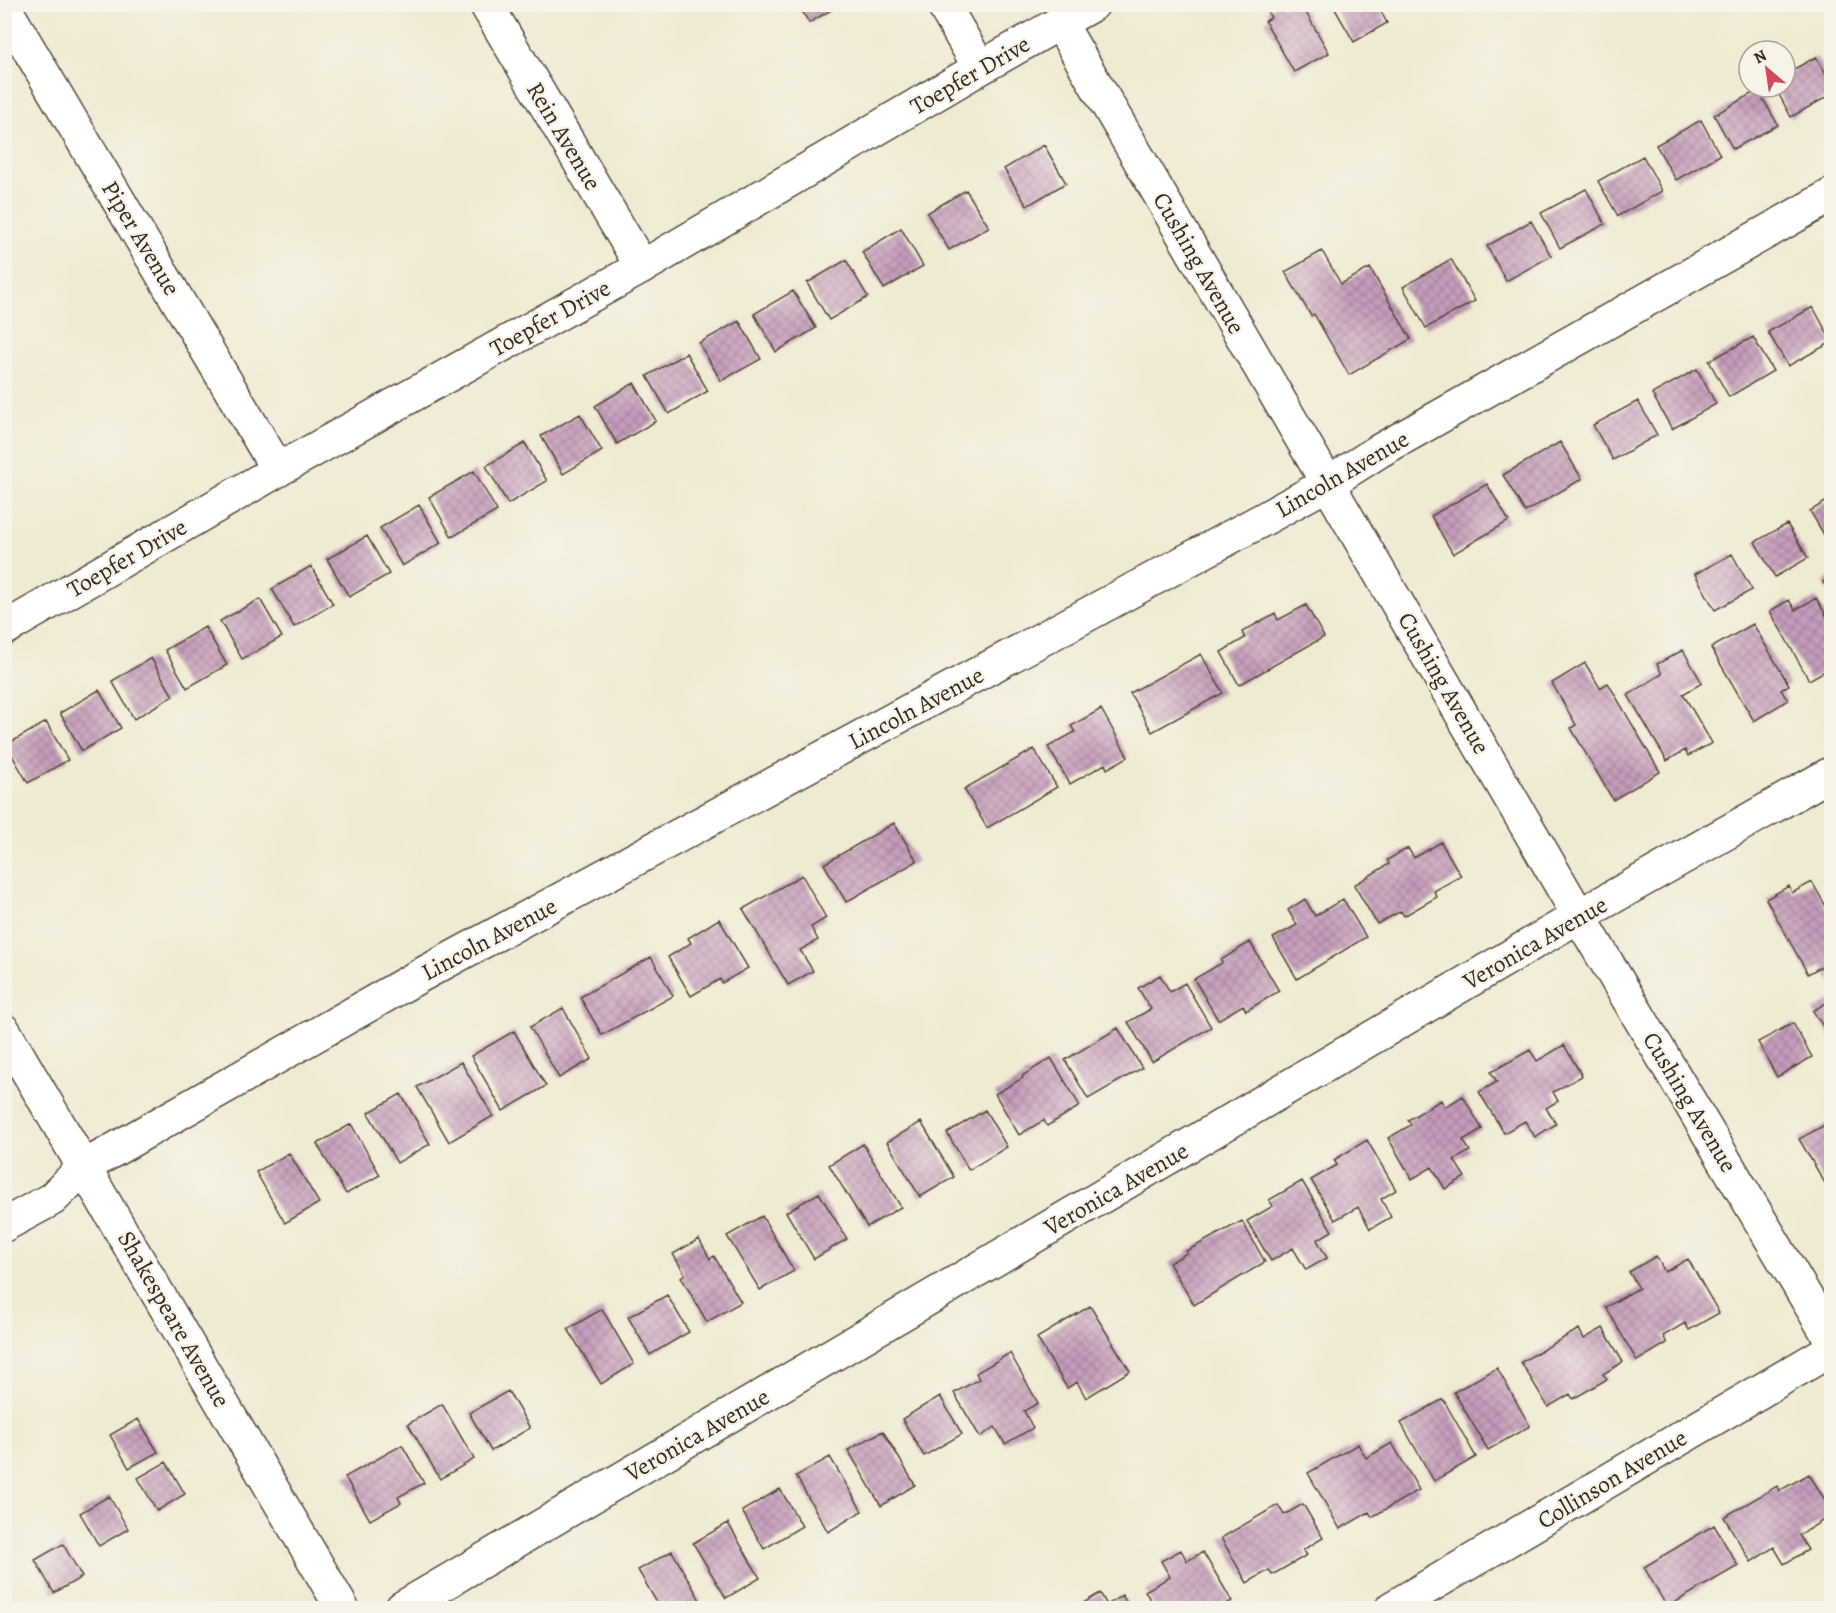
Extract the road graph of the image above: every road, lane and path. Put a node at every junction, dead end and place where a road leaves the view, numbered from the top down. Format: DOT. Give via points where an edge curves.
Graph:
graph roads {
  1 [pos="486,4"];
  2 [pos="943,4"];
  3 [pos="1093,4"];
  4 [pos="4,7"];
  5 [pos="1060,23"];
  6 [pos="980,68"];
  7 [pos="1832,195"];
  8 [pos="642,267"];
  9 [pos="278,470"];
  10 [pos="1327,484"];
  11 [pos="4,629"];
  12 [pos="1832,773"];
  13 [pos="1579,916"];
  14 [pos="4,1031"];
  15 [pos="84,1167"];
  16 [pos="4,1225"];
  17 [pos="1832,1341"];
  18 [pos="1832,1349"];
  19 [pos="342,1608"];
  20 [pos="402,1608"];
  21 [pos="1392,1608"];
  1 -- 8 [label="street, Rein Avenue"];
  2 -- 6 [label="street"];
  3 -- 5 [label="street, Toepfer Drive"];
  4 -- 9 [label="street, Piper Avenue"];
  5 -- 6 [label="street, Toepfer Drive"];
  5 -- 10 [label="street, Cushing Avenue"];
  6 -- 8 [label="street, Toepfer Drive"];
  7 -- 10 [label="street, Lincoln Avenue"];
  8 -- 9 [label="street, Toepfer Drive"];
  9 -- 11 [label="street, Toepfer Drive"];
  10 -- 13 [label="street, Cushing Avenue"];
  10 -- 15 [label="street, Lincoln Avenue" via="422,975"];
  12 -- 13 [label="street, Veronica Avenue"];
  13 -- 17 [label="street, Cushing Avenue"];
  13 -- 20 [label="street, Veronica Avenue"];
  14 -- 15 [label="street, Shakespeare Avenue"];
  15 -- 16 [label="street, Lincoln Avenue" via="52,1199"];
  15 -- 19 [label="street, Shakespeare Avenue"];
  18 -- 21 [label="street, Collinson Avenue"];
}
